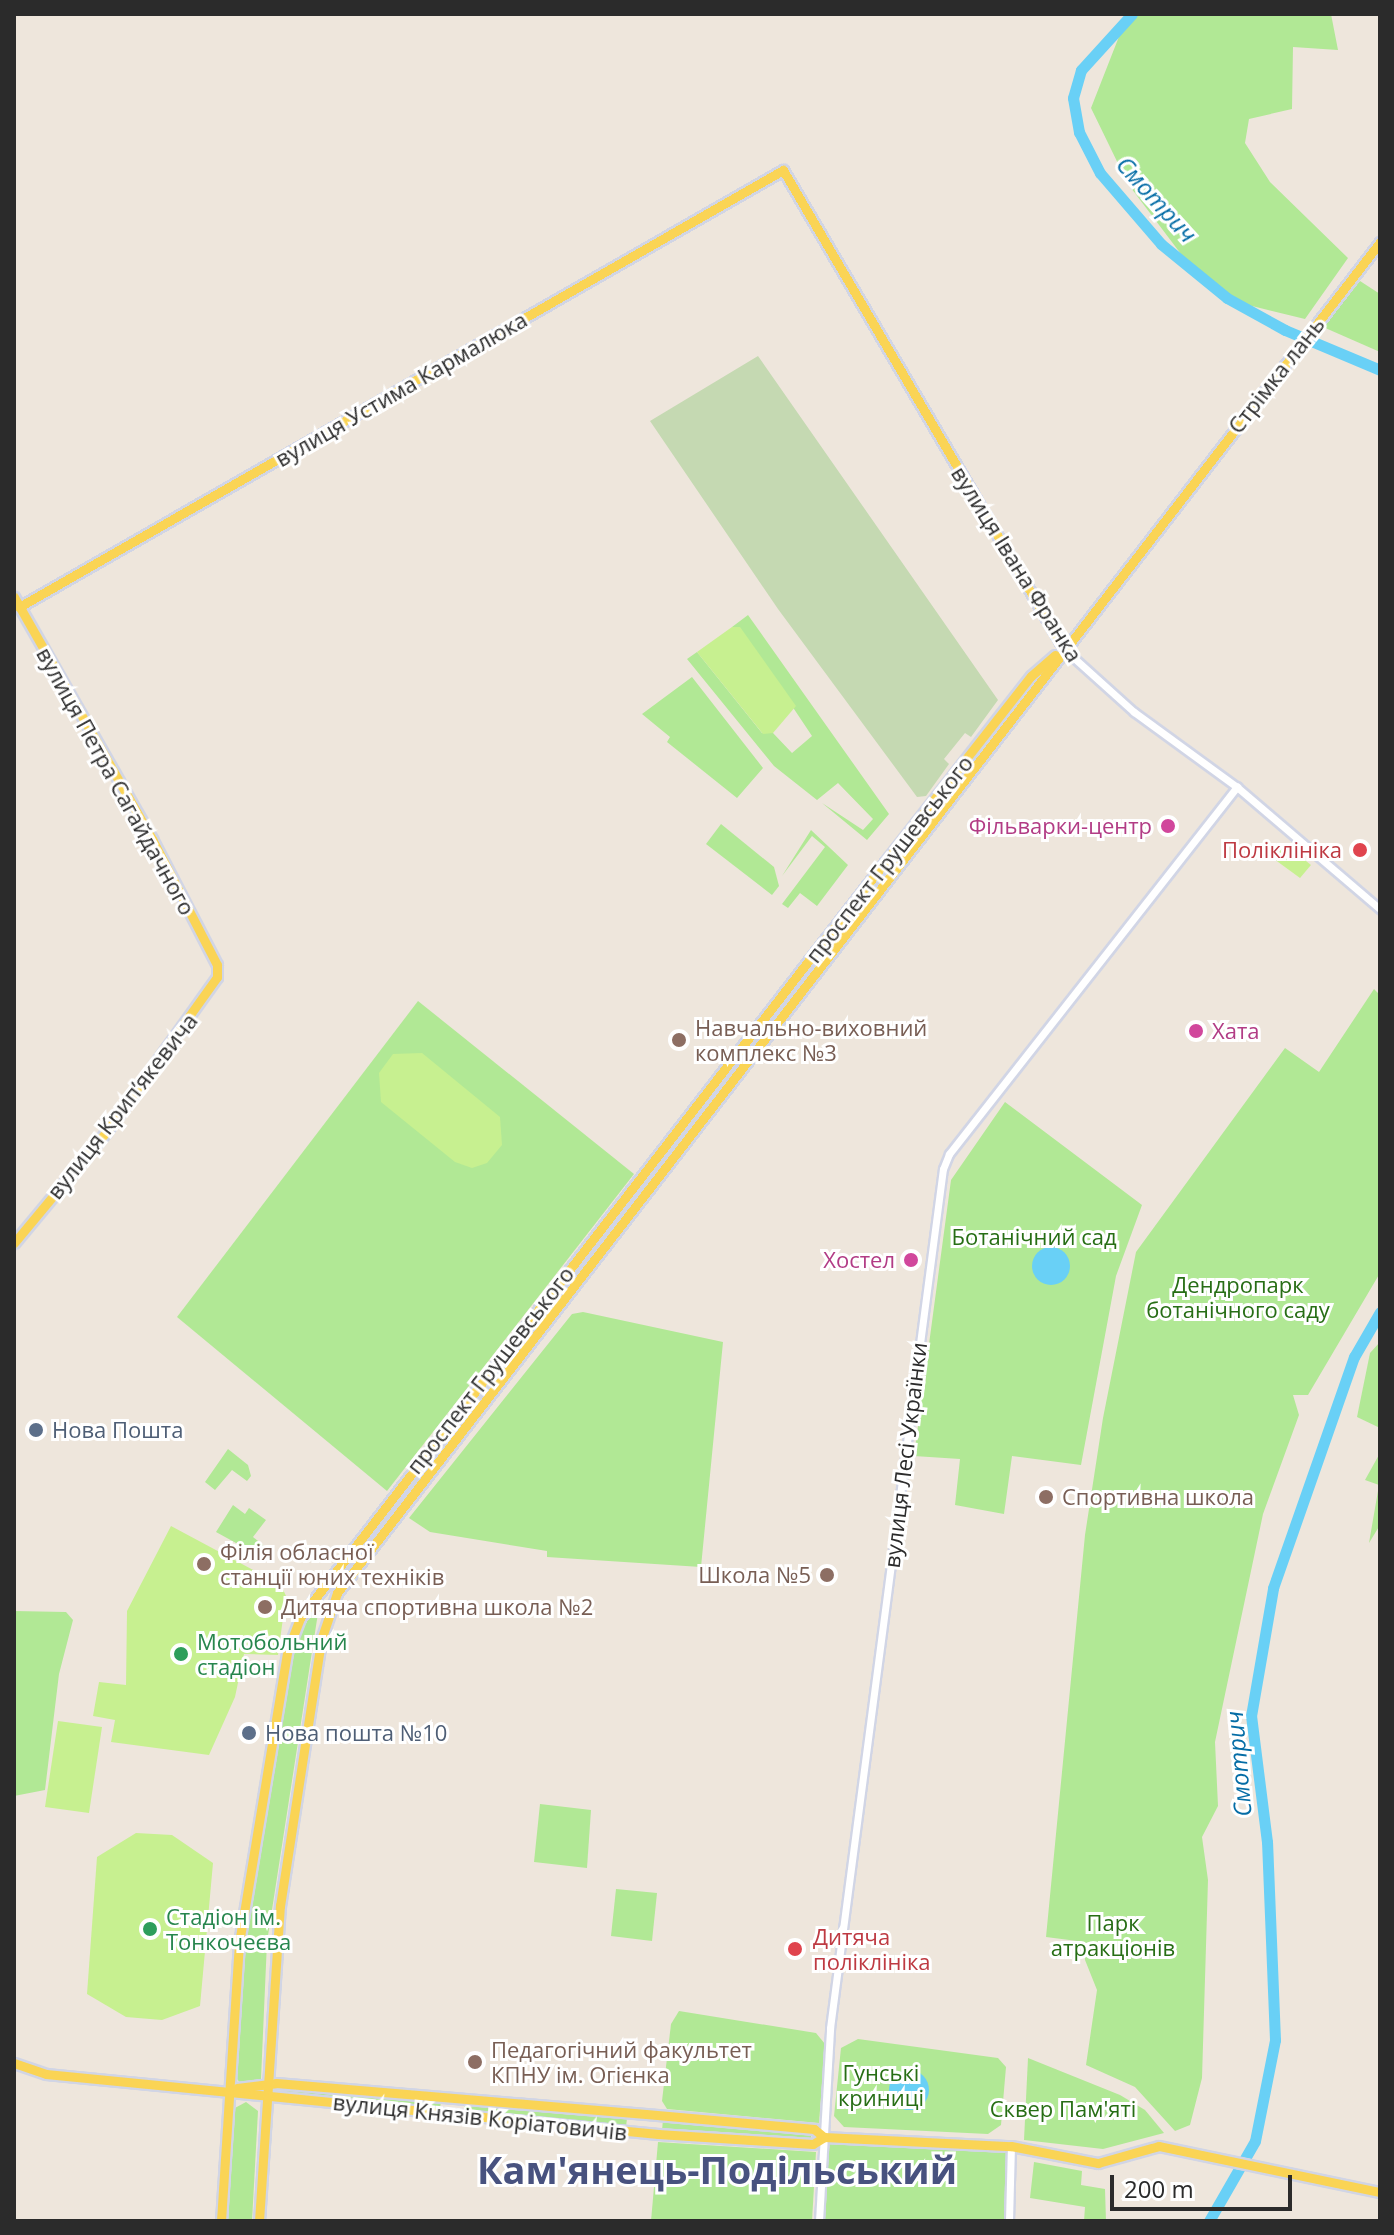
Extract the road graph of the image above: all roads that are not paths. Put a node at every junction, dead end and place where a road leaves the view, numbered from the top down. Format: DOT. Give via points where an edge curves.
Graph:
graph roads {
  1 [pos="783,170"];
  2 [pos="1380,242"];
  3 [pos="1171,507"];
  4 [pos="17,602"];
  5 [pos="1063,647"];
  6 [pos="1237,787"];
  7 [pos="1380,909"];
  8 [pos="217,965"];
  9 [pos="14,1243"];
  10 [pos="14,2063"];
  11 [pos="266,2083"];
  12 [pos="230,2089"];
  13 [pos="265,2097"];
  14 [pos="824,2137"];
  15 [pos="1011,2146"];
  16 [pos="1380,2192"];
  17 [pos="221,2221"];
  18 [pos="259,2221"];
  19 [pos="819,2221"];
  20 [pos="1009,2221"];
  1 -- 4 [label="main road, вулиця Устима Кармалюка"];
  1 -- 5 [label="main road, вулиця Івана Франка"];
  2 -- 3 [label="main road, Стрімка лань"];
  3 -- 5 [label="main road, проспект Грушевського"];
  4 -- 8 [label="main road, вулиця Петра Сагайдачного"];
  5 -- 6 [label="street, вулиця Івана Франка" via="1134,712"];
  5 -- 11 [label="main road, проспект Грушевського" via="331,1603 283,1881"];
  5 -- 12 [label="main road, проспект Грушевського" via="1002,713 300,1618 287,1652 240,1936"];
  6 -- 7 [label="street, вулиця Івана Франка"];
  6 -- 14 [label="street, вулиця Лесі Українки" via="949,1154 943,1169 830,2028"];
  8 -- 9 [label="main road, вулиця Крипʼякевича" via="215,985 106,1132"];
  10 -- 12 [label="main road, вулиця Князів Коріатовичів" via="46,2074"];
  11 -- 12 [label="main road, вулиця Князів Коріатовичів"];
  11 -- 13 [label="main road, проспект Грушевського"];
  11 -- 14 [label="main road, вулиця Князів Коріатовичів" via="814,2129"];
  12 -- 13 [label="main road, вулиця Князів Коріатовичів"];
  12 -- 17 [label="main road, проспект Грушевського"];
  13 -- 14 [label="main road, вулиця Князів Коріатовичів" via="644,2133 813,2144"];
  13 -- 18 [label="main road, проспект Грушевського"];
  14 -- 15 [label="main road, вулиця Князів Коріатовичів"];
  14 -- 19 [label="street, вулиця Лесі Українки"];
  15 -- 16 [label="main road, вулиця Князів Коріатовичів" via="1098,2163 1159,2146"];
  15 -- 20 [label="street"];
}
